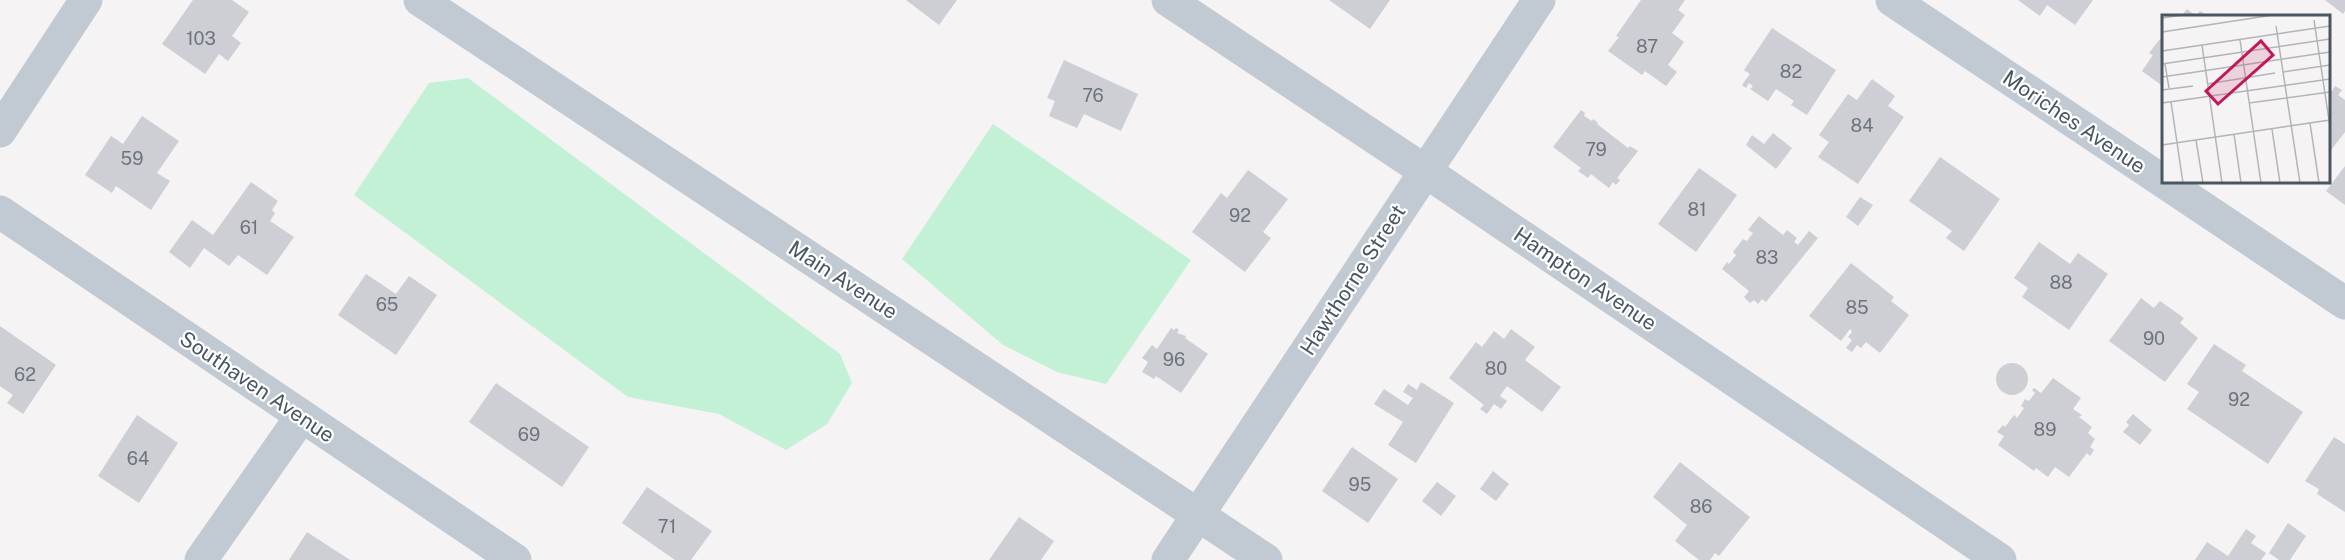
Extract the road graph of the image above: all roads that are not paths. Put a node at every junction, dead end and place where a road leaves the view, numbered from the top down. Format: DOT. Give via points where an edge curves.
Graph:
graph roads {
  1 [pos="86,0"];
  2 [pos="420,0"];
  3 [pos="1168,0"];
  4 [pos="1539,0"];
  5 [pos="1892,0"];
  6 [pos="0,131"];
  7 [pos="1425,171"];
  8 [pos="2162,181"];
  9 [pos="2166,183"];
  10 [pos="0,212"];
  11 [pos="2345,303"];
  12 [pos="301,417"];
  13 [pos="1198,514"];
  14 [pos="201,560"];
  15 [pos="515,560"];
  16 [pos="1168,560"];
  17 [pos="1266,560"];
  18 [pos="2000,560"];
  1 -- 6 [label="street"];
  2 -- 13 [label="street, Main Avenue"];
  3 -- 7 [label="street, Hampton Avenue"];
  4 -- 7 [label="street, Hawthorne Street"];
  5 -- 8 [label="street, Moriches Avenue"];
  7 -- 13 [label="street, Hawthorne Street"];
  7 -- 18 [label="street, Hampton Avenue"];
  9 -- 11 [label="street, Moriches Avenue"];
  10 -- 12 [label="street, Southaven Avenue"];
  12 -- 14 [label="street"];
  12 -- 15 [label="street, Southaven Avenue"];
  13 -- 16 [label="street, Hawthorne Street"];
  13 -- 17 [label="street, Main Avenue"];
}
